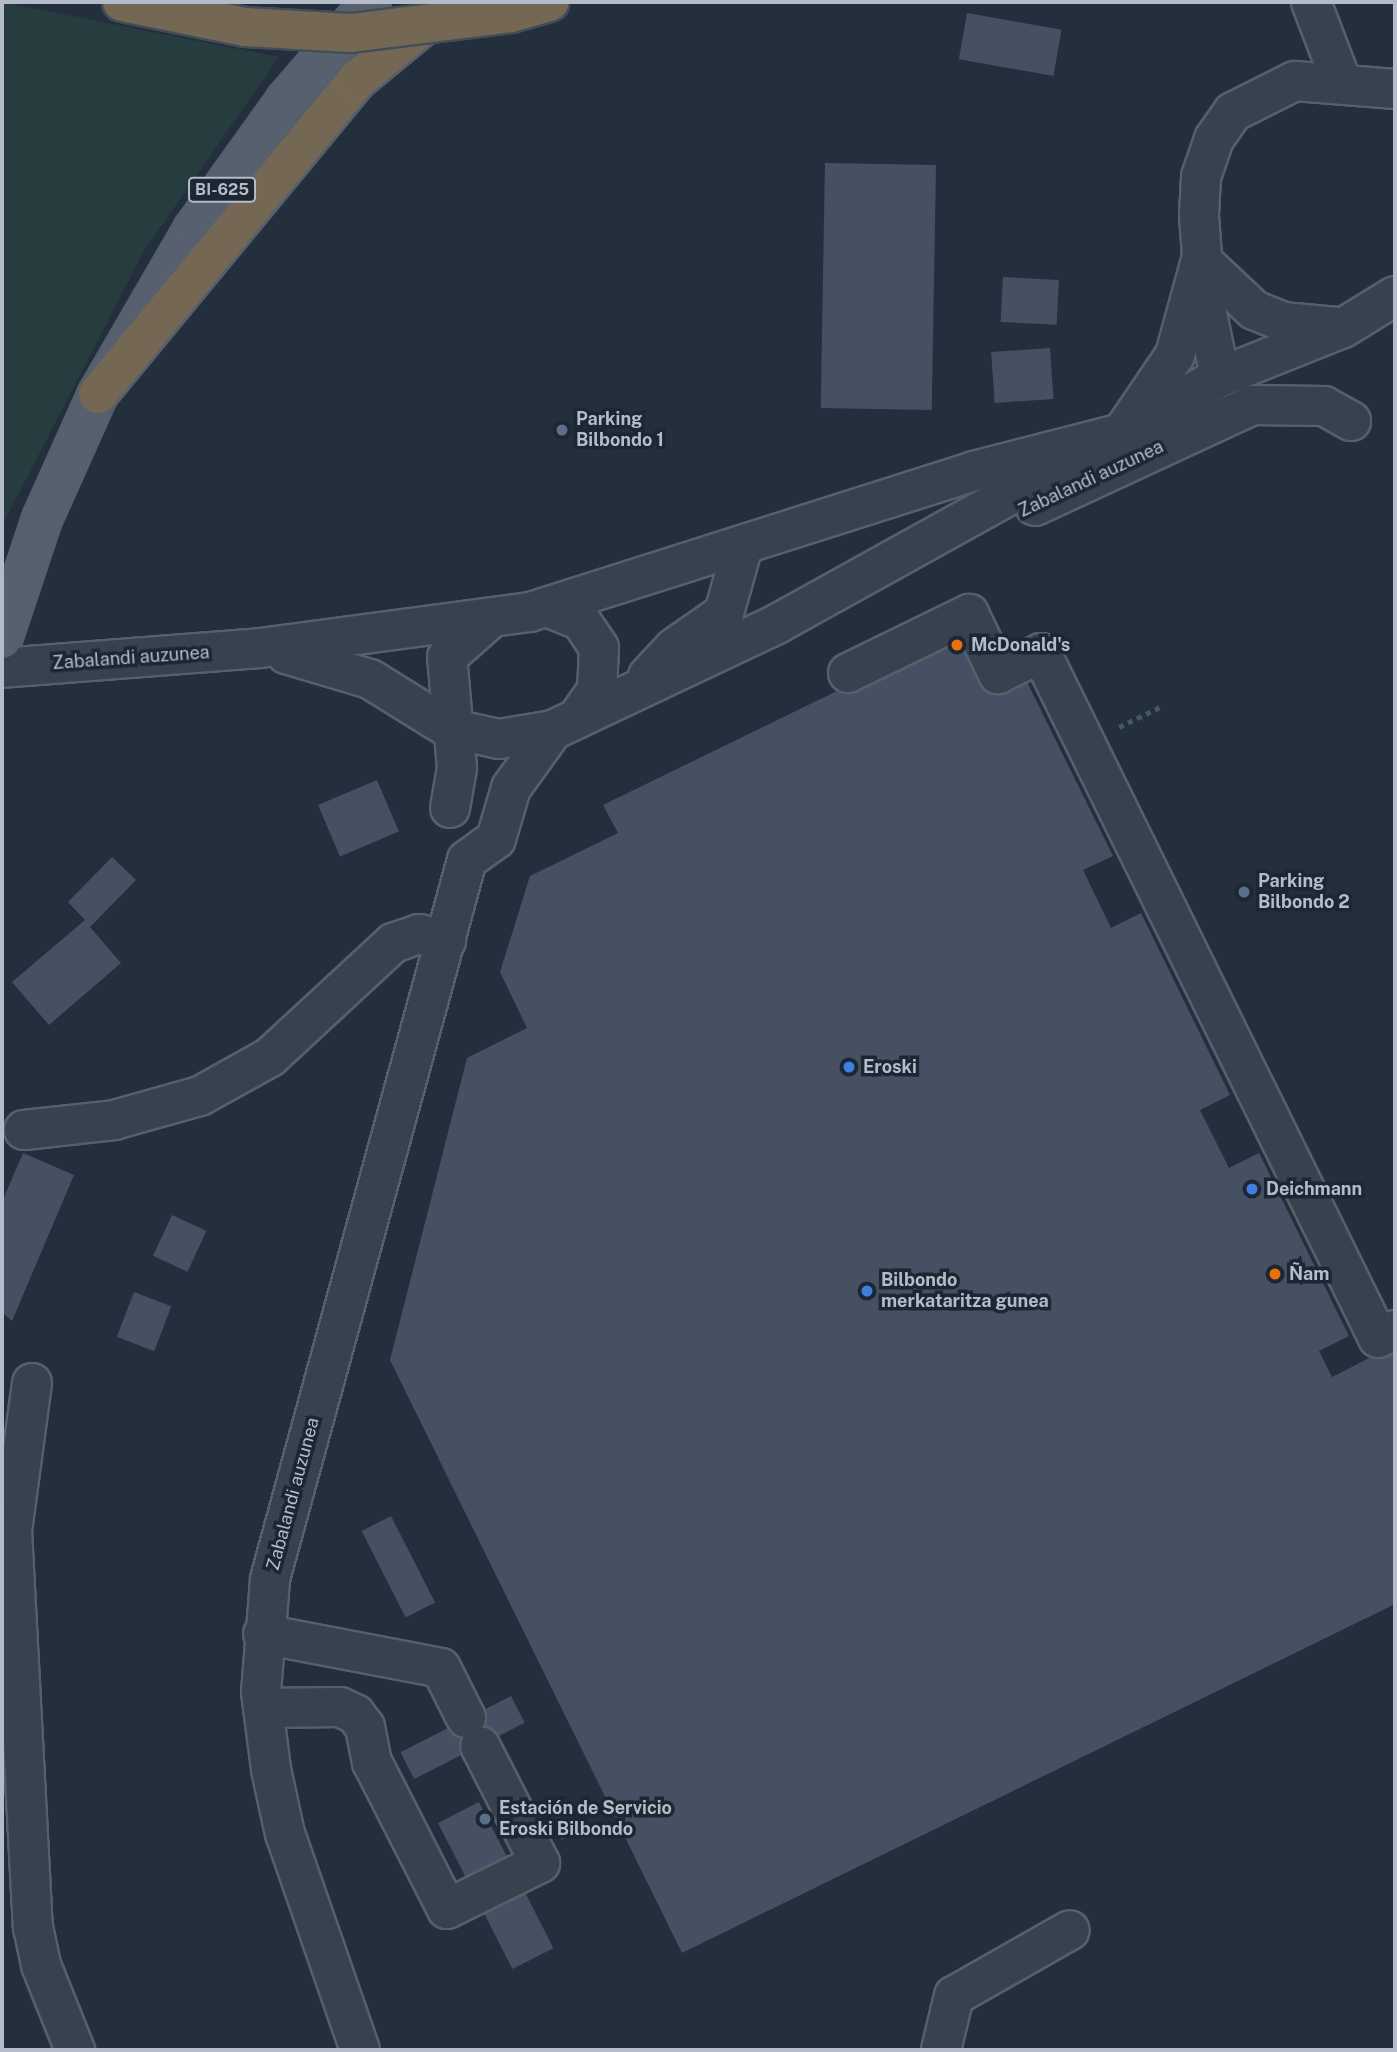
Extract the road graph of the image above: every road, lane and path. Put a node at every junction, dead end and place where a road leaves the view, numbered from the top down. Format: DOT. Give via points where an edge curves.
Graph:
graph roads {
  1 [pos="122,2"];
  2 [pos="370,2"];
  3 [pos="451,2"];
  4 [pos="549,2"];
  5 [pos="1311,2"];
  6 [pos="1342,83"];
  7 [pos="1395,89"];
  8 [pos="1201,260"];
  9 [pos="1395,296"];
  10 [pos="1395,325"];
  11 [pos="1343,328"];
  12 [pos="1220,377"];
  13 [pos="98,394"];
  14 [pos="1351,421"];
  15 [pos="1122,433"];
  16 [pos="743,546"];
  17 [pos="834,593"];
  18 [pos="547,607"];
  19 [pos="494,617"];
  20 [pos="2,639"];
  21 [pos="260,648"];
  22 [pos="2,668"];
  23 [pos="848,674"];
  24 [pos="630,695"];
  25 [pos="1163,706"];
  26 [pos="436,722"];
  27 [pos="565,724"];
  28 [pos="1085,743"];
  29 [pos="467,860"];
  30 [pos="446,940"];
  31 [pos="24,1130"];
  32 [pos="1395,1330"];
  33 [pos="32,1383"];
  34 [pos="263,1634"];
  35 [pos="262,1708"];
  36 [pos="1070,1930"];
  37 [pos="75,2050"];
  38 [pos="360,2050"];
  39 [pos="941,2050"];
  1 -- 4 [label="highway, bridge" via="309,33 408,29"];
  2 -- 13 [label="main road, BI-625" via="286,100 194,230"];
  3 -- 13 [label="highway" via="358,79"];
  5 -- 6 [label="street"];
  6 -- 7 [label="street, Zabalandi auzunea"];
  6 -- 8 [label="street, Zabalandi auzunea" via="1295,81 1233,112 1214,139 1201,177"];
  8 -- 11 [label="street, Zabalandi auzunea" via="1254,310 1283,322"];
  8 -- 12 [label="street, Zabalandi auzunea"];
  8 -- 15 [label="street, Zabalandi auzunea" via="1175,355"];
  9 -- 11 [label="street, Zabalandi auzunea"];
  10 -- 11 [label="street, Zabalandi auzunea"];
  11 -- 12 [label="street, Zabalandi auzunea"];
  12 -- 15 [label="street, Zabalandi auzunea"];
  13 -- 20 [label="main road, BI-625" via="41,519"];
  14 -- 17 [label="street, Zabalandi auzunea" via="1324,406 1294,401 1253,405"];
  15 -- 16 [label="street, Zabalandi auzunea" via="974,471"];
  15 -- 17 [label="street, Zabalandi auzunea"];
  16 -- 18 [label="street, Zabalandi auzunea"];
  16 -- 24 [label="street, Zabalandi auzunea" via="724,613 674,648"];
  17 -- 24 [label="street, Zabalandi auzunea"];
  18 -- 19 [label="street, Zabalandi auzunea"];
  18 -- 27 [label="street, Zabalandi auzunea" via="581,621 599,648 597,690"];
  19 -- 21 [label="street, Zabalandi auzunea"];
  19 -- 26 [label="street, Zabalandi auzunea" via="447,657"];
  21 -- 22 [label="street, Zabalandi auzunea"];
  21 -- 26 [label="street, Zabalandi auzunea" via="370,679"];
  23 -- 28 [label="street" via="969,614 998,674 1041,653"];
  24 -- 27 [label="street, Zabalandi auzunea"];
  25 -- 28 [label="path"];
  26 -- 27 [label="street, Zabalandi auzunea" via="499,739"];
  26 -- 29 [label="street, Zabalandi auzunea" via="451,831"];
  27 -- 29 [label="street, Zabalandi auzunea" via="511,788 496,839"];
  28 -- 32 [label="street" via="1378,1338"];
  29 -- 30 [label="street, Zabalandi auzunea"];
  30 -- 31 [label="street" via="419,934 393,943 270,1057 200,1096 114,1120"];
  30 -- 34 [label="street, Zabalandi auzunea" via="281,1529"];
  33 -- 37 [label="street" via="12,1530 32,1914 41,1965"];
  34 -- 35 [label="street, Zabalandi auzunea"];
  34 -- 35 [label="street" via="441,1668 540,1863 447,1909 372,1762 365,1727 355,1714 340,1707"];
  35 -- 38 [label="street, Zabalandi auzunea" via="285,1834"];
  36 -- 39 [label="street" via="954,1996"];
}
